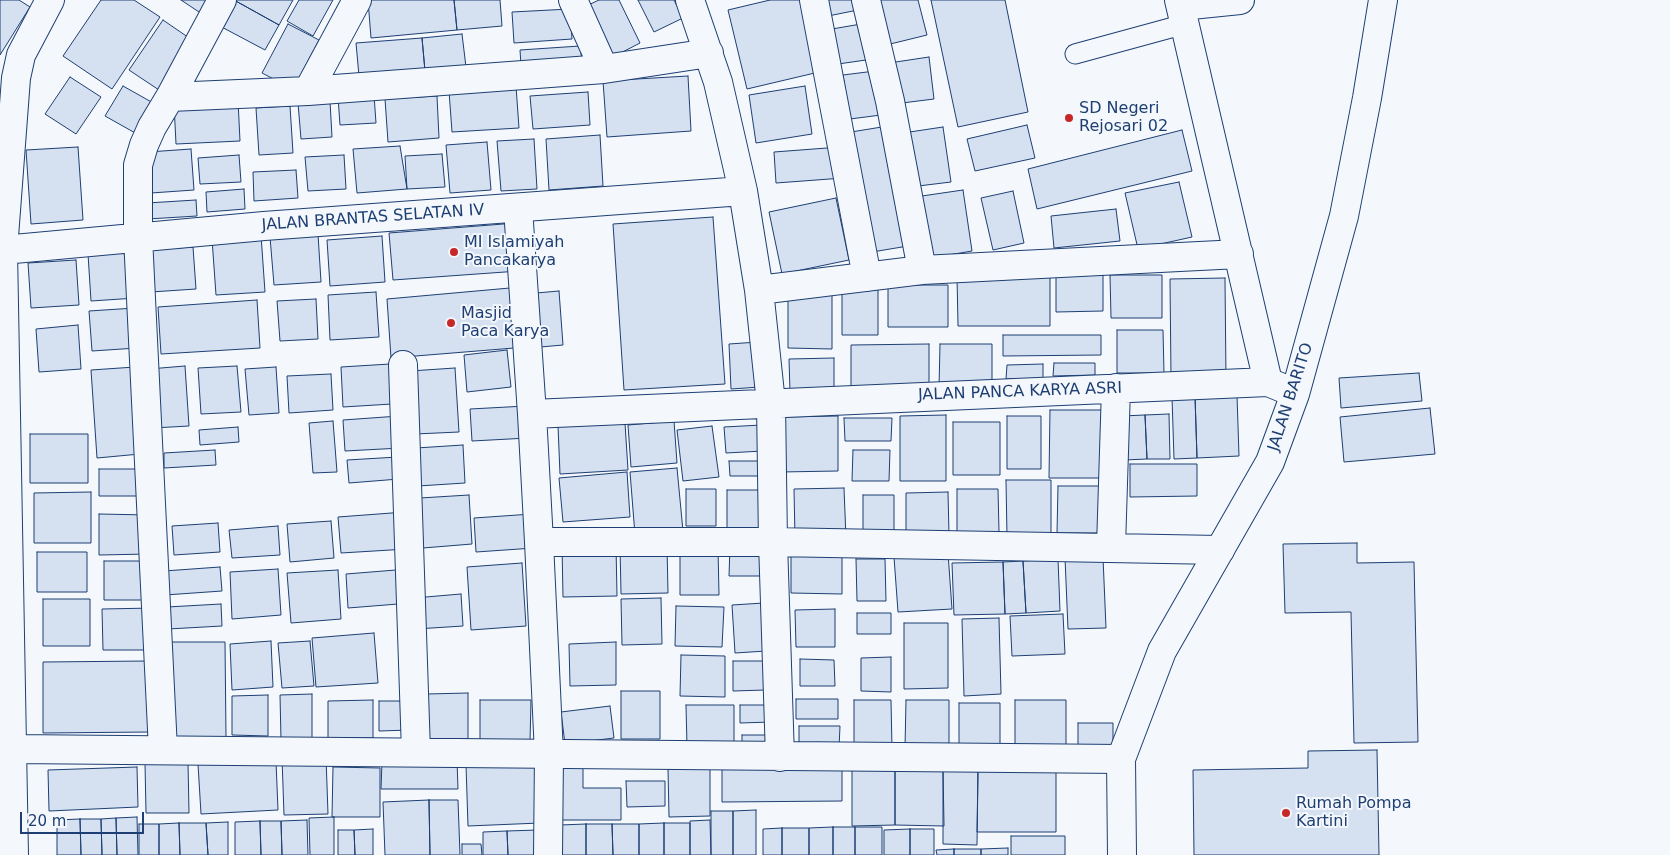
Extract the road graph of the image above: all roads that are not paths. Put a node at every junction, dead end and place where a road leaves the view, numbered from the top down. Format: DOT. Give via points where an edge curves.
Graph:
graph roads {
  1 [pos="50,0"];
  2 [pos="222,0"];
  3 [pos="358,0"];
  4 [pos="573,0"];
  5 [pos="814,0"];
  6 [pos="866,0"];
  7 [pos="1240,0"];
  8 [pos="1383,0"];
  9 [pos="692,1"];
  10 [pos="1182,10"];
  11 [pos="708,53"];
  12 [pos="1075,54"];
  13 [pos="604,69"];
  14 [pos="308,91"];
  15 [pos="170,97"];
  16 [pos="743,191"];
  17 [pos="518,208"];
  18 [pos="138,237"];
  19 [pos="3,250"];
  20 [pos="1238,254"];
  21 [pos="922,270"];
  22 [pos="867,277"];
  23 [pos="759,290"];
  24 [pos="403,365"];
  25 [pos="1268,382"];
  26 [pos="3,383"];
  27 [pos="1116,388"];
  28 [pos="1295,394"];
  29 [pos="772,403"];
  30 [pos="532,414"];
  31 [pos="539,542"];
  32 [pos="773,542"];
  33 [pos="1111,547"];
  34 [pos="1220,550"];
  35 [pos="13,749"];
  36 [pos="163,750"];
  37 [pos="416,752"];
  38 [pos="549,754"];
  39 [pos="780,757"];
  40 [pos="1121,759"];
  41 [pos="14,855"];
  42 [pos="548,855"];
  43 [pos="1122,855"];
  1 -- 19 [label="street" via="21,55 16,78"];
  2 -- 15 [label="street"];
  3 -- 14 [label="street"];
  4 -- 13 [label="street"];
  5 -- 22 [label="street"];
  6 -- 21 [label="street" via="890,101"];
  7 -- 10 [label="street"];
  8 -- 28 [label="street, JALAN BARITO" via="1344,216"];
  9 -- 11 [label="street"];
  10 -- 12 [label="lane"];
  10 -- 20 [label="street"];
  11 -- 13 [label="street"];
  11 -- 16 [label="street" via="718,82"];
  13 -- 14 [label="street"];
  14 -- 15 [label="street"];
  15 -- 18 [label="street" via="152,127 138,165"];
  16 -- 17 [label="street, JALAN BRANTAS SELATAN IV"];
  16 -- 23 [label="street"];
  17 -- 18 [label="street, JALAN BRANTAS SELATAN IV"];
  17 -- 30 [label="street"];
  18 -- 19 [label="street, JALAN BRANTAS SELATAN IV"];
  18 -- 36 [label="street"];
  19 -- 26 [label="street"];
  20 -- 21 [label="street"];
  20 -- 25 [label="street"];
  21 -- 22 [label="street"];
  22 -- 23 [label="street"];
  23 -- 29 [label="street"];
  24 -- 37 [label="street"];
  25 -- 27 [label="street, JALAN PANCA KARYA ASRI"];
  25 -- 28 [label="street"];
  26 -- 35 [label="street"];
  27 -- 29 [label="street, JALAN PANCA KARYA ASRI"];
  27 -- 33 [label="street"];
  28 -- 34 [label="street, JALAN BARITO" via="1270,462"];
  29 -- 30 [label="street, JALAN PANCA KARYA ASRI"];
  29 -- 32 [label="street"];
  30 -- 31 [label="street"];
  31 -- 32 [label="street"];
  31 -- 38 [label="street"];
  32 -- 33 [label="street"];
  32 -- 39 [label="street"];
  33 -- 34 [label="street"];
  34 -- 40 [label="street, JALAN BARITO" via="1162,651"];
  35 -- 36 [label="street"];
  35 -- 41 [label="street"];
  36 -- 37 [label="street"];
  37 -- 38 [label="street"];
  38 -- 39 [label="street"];
  38 -- 42 [label="street"];
  39 -- 40 [label="street"];
  40 -- 43 [label="street, JALAN BARITO"];
}
